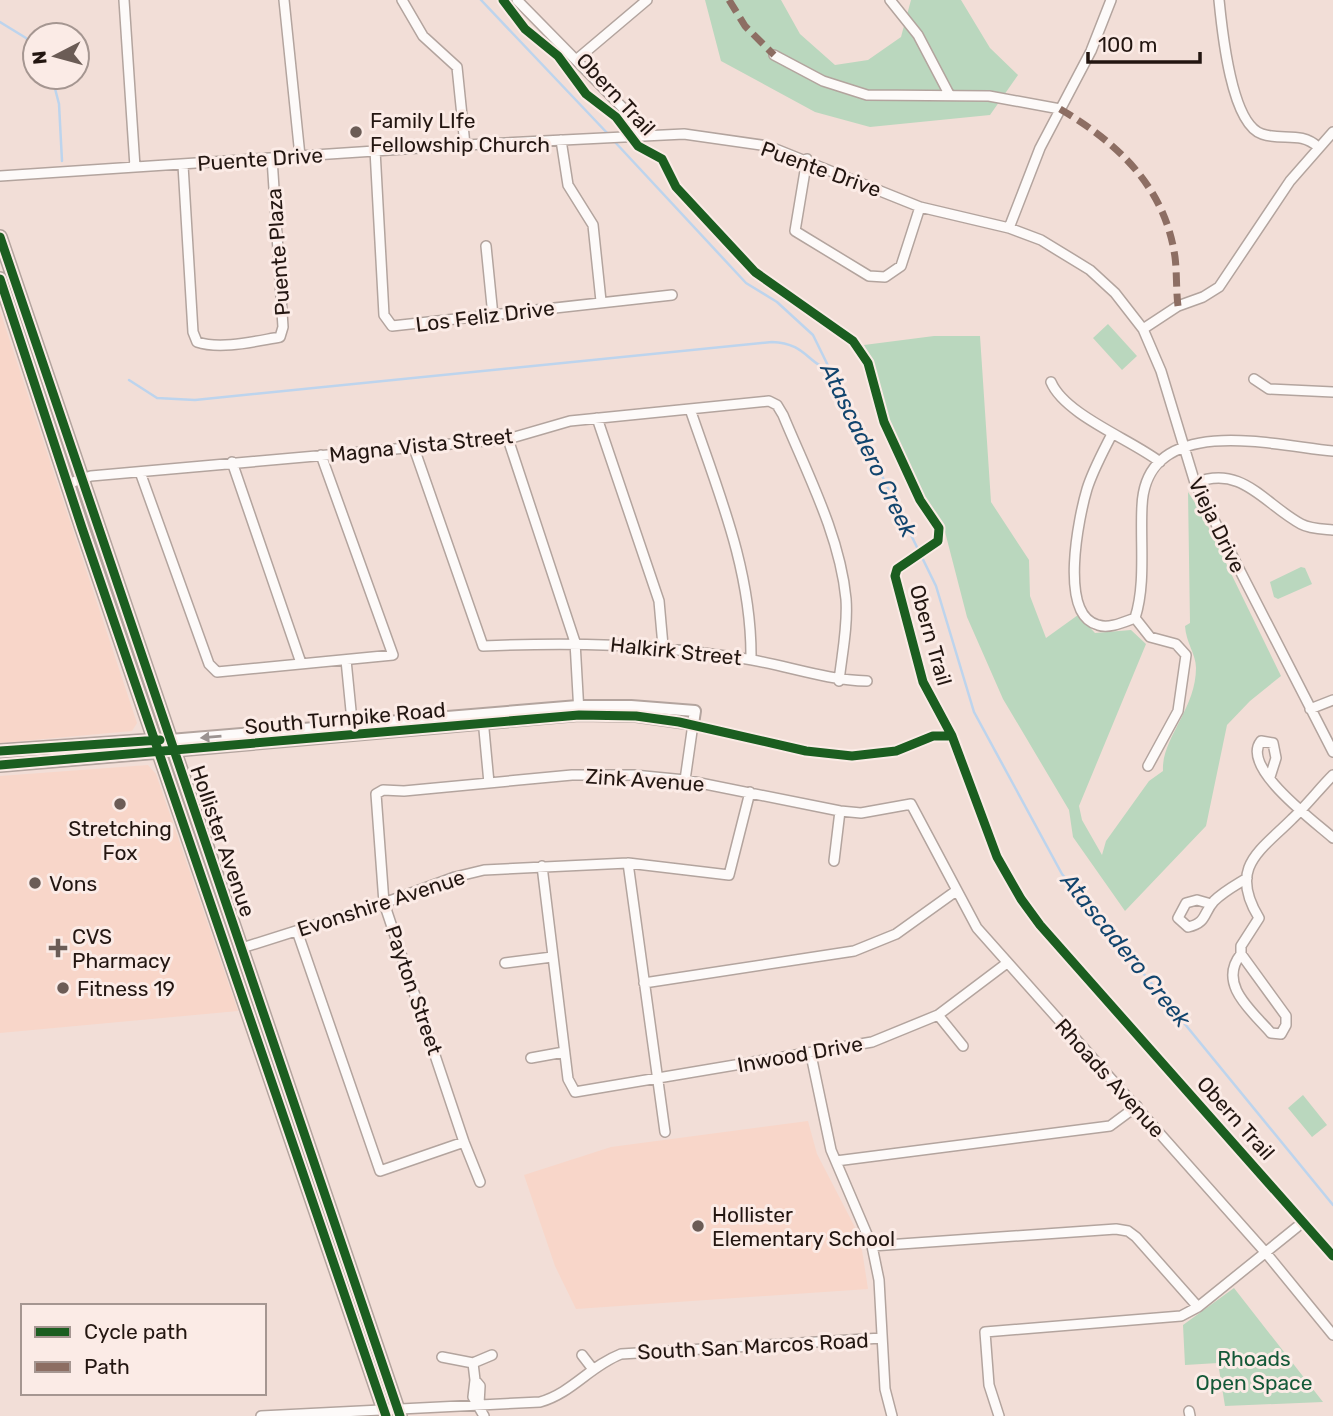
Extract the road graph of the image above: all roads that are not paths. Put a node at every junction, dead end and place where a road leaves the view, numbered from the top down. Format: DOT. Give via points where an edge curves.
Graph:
graph roads {
  1 [pos="124,0"];
  2 [pos="284,0"];
  3 [pos="402,0"];
  4 [pos="517,0"];
  5 [pos="647,0"];
  6 [pos="890,0"];
  7 [pos="1111,0"];
  8 [pos="1219,0"];
  9 [pos="774,55"];
  10 [pos="576,60"];
  11 [pos="949,94"];
  12 [pos="1060,109"];
  13 [pos="1333,132"];
  14 [pos="638,135"];
  15 [pos="561,140"];
  16 [pos="465,145"];
  17 [pos="1318,147"];
  18 [pos="375,150"];
  19 [pos="300,156"];
  20 [pos="272,158"];
  21 [pos="807,159"];
  22 [pos="183,165"];
  23 [pos="135,167"];
  24 [pos="0,176"];
  25 [pos="920,207"];
  26 [pos="1009,228"];
  27 [pos="0,237"];
  28 [pos="486,246"];
  29 [pos="0,279"];
  30 [pos="1115,293"];
  31 [pos="672,295"];
  32 [pos="601,301"];
  33 [pos="493,316"];
  34 [pos="1143,330"];
  35 [pos="1254,379"];
  36 [pos="1051,382"];
  37 [pos="1333,392"];
  38 [pos="690,408"];
  39 [pos="597,418"];
  40 [pos="1112,434"];
  41 [pos="508,439"];
  42 [pos="414,448"];
  43 [pos="1182,448"];
  44 [pos="1333,451"];
  45 [pos="321,455"];
  46 [pos="232,463"];
  47 [pos="1160,463"];
  48 [pos="140,472"];
  49 [pos="80,479"];
  50 [pos="1195,483"];
  51 [pos="67,484"];
  52 [pos="1333,530"];
  53 [pos="1135,618"];
  54 [pos="575,642"];
  55 [pos="663,646"];
  56 [pos="751,659"];
  57 [pos="346,660"];
  58 [pos="301,663"];
  59 [pos="839,681"];
  60 [pos="867,681"];
  61 [pos="1333,700"];
  62 [pos="1310,709"];
  63 [pos="578,711"];
  64 [pos="483,718"];
  65 [pos="692,724"];
  66 [pos="353,729"];
  67 [pos="156,746"];
  68 [pos="172,746"];
  69 [pos="0,751"];
  70 [pos="1333,752"];
  71 [pos="0,765"];
  72 [pos="1149,766"];
  73 [pos="1333,775"];
  74 [pos="685,780"];
  75 [pos="1273,782"];
  76 [pos="489,783"];
  77 [pos="750,792"];
  78 [pos="376,794"];
  79 [pos="911,804"];
  80 [pos="1300,810"];
  81 [pos="840,811"];
  82 [pos="1333,838"];
  83 [pos="834,861"];
  84 [pos="628,863"];
  85 [pos="541,866"];
  86 [pos="1247,878"];
  87 [pos="956,891"];
  88 [pos="384,903"];
  89 [pos="1211,904"];
  90 [pos="297,931"];
  91 [pos="242,948"];
  92 [pos="1241,954"];
  93 [pos="552,957"];
  94 [pos="505,963"];
  95 [pos="1007,963"];
  96 [pos="644,983"];
  97 [pos="939,1015"];
  98 [pos="963,1046"];
  99 [pos="564,1052"];
  100 [pos="811,1055"];
  101 [pos="531,1058"];
  102 [pos="657,1077"];
  103 [pos="573,1091"];
  104 [pos="570,1102"];
  105 [pos="1137,1107"];
  106 [pos="666,1132"];
  107 [pos="464,1142"];
  108 [pos="836,1161"];
  109 [pos="480,1182"];
  110 [pos="1297,1227"];
  111 [pos="872,1246"];
  112 [pos="1266,1253"];
  113 [pos="1198,1307"];
  114 [pos="1333,1335"];
  115 [pos="882,1338"];
  116 [pos="492,1354"];
  117 [pos="582,1355"];
  118 [pos="442,1357"];
  119 [pos="473,1363"];
  120 [pos="592,1368"];
  121 [pos="480,1404"];
  122 [pos="385,1413"];
  123 [pos="399,1413"];
  124 [pos="330,1414"];
  125 [pos="261,1416"];
  126 [pos="484,1416"];
  127 [pos="892,1416"];
  128 [pos="999,1416"];
  1 -- 23 [label="street"];
  2 -- 19 [label="street"];
  3 -- 16 [label="street" via="422,36 457,67"];
  4 -- 10 [label="street"];
  5 -- 10 [label="street"];
  6 -- 11 [label="street" via="918,35"];
  7 -- 12 [label="street"];
  8 -- 17 [label="street" via="1224,41 1244,119 1258,133 1306,138"];
  9 -- 11 [label="street" via="847,91 881,96"];
  10 -- 14 [label="street" via="623,108"];
  11 -- 12 [label="street"];
  12 -- 26 [label="street"];
  13 -- 17 [label="street"];
  14 -- 15 [label="street, Puente Drive"];
  14 -- 21 [label="street, Puente Drive" via="710,136 768,146"];
  15 -- 16 [label="street, Puente Drive"];
  15 -- 32 [label="street" via="568,185 593,225"];
  16 -- 18 [label="street, Puente Drive"];
  17 -- 34 [label="street" via="1273,204 1219,287 1178,306"];
  18 -- 19 [label="street, Puente Drive"];
  18 -- 33 [label="street, Los Feliz Drive" via="384,325"];
  19 -- 20 [label="street, Puente Drive"];
  20 -- 22 [label="street, Puente Drive"];
  20 -- 22 [label="street, Puente Plaza" via="283,339 196,344"];
  21 -- 25 [label="street, Puente Drive"];
  21 -- 25 [label="street" via="794,231 869,276 886,277 901,266"];
  22 -- 23 [label="street, Puente Drive"];
  23 -- 24 [label="street, Puente Drive"];
  25 -- 26 [label="street, Puente Drive"];
  26 -- 30 [label="street, Puente Drive" via="1063,251"];
  27 -- 49 [label="main road, Hollister Avenue"];
  28 -- 33 [label="street"];
  29 -- 51 [label="main road, Hollister Avenue"];
  30 -- 34 [label="street, Vieja Drive"];
  31 -- 32 [label="street, Los Feliz Drive"];
  32 -- 33 [label="street, Los Feliz Drive"];
  34 -- 43 [label="street, Vieja Drive" via="1161,371"];
  35 -- 37 [label="street" via="1269,389"];
  36 -- 40 [label="street" via="1055,391"];
  38 -- 39 [label="street, Magna Vista Street"];
  38 -- 56 [label="street" via="748,591"];
  38 -- 59 [label="street, Magna Vista Street" via="769,401 783,415 826,522 842,576 846,602"];
  39 -- 41 [label="street, Magna Vista Street"];
  39 -- 55 [label="street" via="659,601"];
  40 -- 47 [label="street"];
  40 -- 53 [label="street" via="1081,510 1076,591 1086,616 1097,625"];
  41 -- 42 [label="street, Magna Vista Street"];
  41 -- 54 [label="street"];
  42 -- 45 [label="street, Magna Vista Street"];
  42 -- 54 [label="street, Halkirk Street" via="483,646"];
  43 -- 44 [label="street" via="1231,439"];
  43 -- 47 [label="street"];
  43 -- 50 [label="street, Vieja Drive"];
  45 -- 46 [label="street, Magna Vista Street"];
  45 -- 57 [label="street" via="393,656"];
  46 -- 48 [label="street, Magna Vista Street"];
  46 -- 58 [label="street"];
  47 -- 53 [label="street" via="1142,501"];
  48 -- 49 [label="street, Magna Vista Street"];
  48 -- 58 [label="street" via="212,668"];
  49 -- 51 [label="street, Magna Vista Street"];
  49 -- 68 [label="main road, Hollister Avenue"];
  50 -- 52 [label="street" via="1232,478 1300,524"];
  50 -- 62 [label="street, Vieja Drive"];
  51 -- 67 [label="main road, Hollister Avenue"];
  53 -- 72 [label="street" via="1150,637 1175,644 1186,655 1178,710"];
  54 -- 55 [label="street, Halkirk Street"];
  54 -- 63 [label="street"];
  55 -- 56 [label="street, Halkirk Street"];
  56 -- 59 [label="street, Halkirk Street"];
  57 -- 58 [label="street"];
  57 -- 66 [label="street"];
  59 -- 60 [label="street, Halkirk Street"];
  61 -- 62 [label="street"];
  62 -- 70 [label="street, Vieja Drive"];
  63 -- 64 [label="street, South Turnpike Road"];
  63 -- 65 [label="street, South Turnpike Road" via="656,707 695,711"];
  64 -- 66 [label="street, South Turnpike Road"];
  64 -- 76 [label="street"];
  65 -- 74 [label="street"];
  66 -- 68 [label="street, South Turnpike Road"];
  67 -- 68 [label="main road, South Turnpike Road"];
  67 -- 69 [label="main road, South Turnpike Road"];
  67 -- 71 [label="main road, South Turnpike Road"];
  67 -- 122 [label="main road, Hollister Avenue"];
  68 -- 91 [label="main road, Hollister Avenue"];
  73 -- 80 [label="street"];
  74 -- 76 [label="street, Zink Avenue" via="601,774"];
  74 -- 77 [label="street, Zink Avenue"];
  75 -- 80 [label="street"];
  76 -- 78 [label="street, Zink Avenue"];
  77 -- 81 [label="street, Zink Avenue"];
  77 -- 84 [label="street, Evonshire Avenue" via="731,878"];
  78 -- 88 [label="street, Payton Street"];
  79 -- 81 [label="street, Zink Avenue" via="861,813"];
  79 -- 87 [label="street, Rhoads Avenue"];
  80 -- 82 [label="street"];
  80 -- 86 [label="street" via="1259,848"];
  81 -- 83 [label="street"];
  84 -- 85 [label="street, Evonshire Avenue"];
  84 -- 96 [label="street"];
  85 -- 88 [label="street, Evonshire Avenue" via="484,870"];
  85 -- 93 [label="street"];
  86 -- 89 [label="street"];
  86 -- 92 [label="street" via="1259,918 1241,946"];
  87 -- 95 [label="street, Rhoads Avenue" via="977,928"];
  87 -- 96 [label="street" via="896,934 853,951"];
  88 -- 90 [label="street, Evonshire Avenue"];
  88 -- 107 [label="street, Payton Street"];
  90 -- 91 [label="street, Evonshire Avenue"];
  90 -- 107 [label="street" via="380,1171"];
  91 -- 123 [label="main road, Hollister Avenue"];
  92 -- 92 [label="street" via="1286,1016 1280,1034 1271,1033 1234,986 1232,976"];
  93 -- 94 [label="street"];
  93 -- 99 [label="street"];
  95 -- 97 [label="street, Inwood Drive"];
  95 -- 105 [label="street, Rhoads Avenue"];
  96 -- 102 [label="street"];
  97 -- 98 [label="street"];
  97 -- 100 [label="street, Inwood Drive" via="872,1042"];
  99 -- 101 [label="street"];
  99 -- 103 [label="street"];
  100 -- 102 [label="street, Inwood Drive"];
  100 -- 108 [label="street"];
  102 -- 103 [label="street, Inwood Drive"];
  102 -- 106 [label="street"];
  103 -- 104 [label="street"];
  105 -- 108 [label="street" via="1120,1121 1098,1128"];
  105 -- 112 [label="street, Rhoads Avenue"];
  107 -- 109 [label="street, Payton Street"];
  108 -- 111 [label="street"];
  110 -- 112 [label="street"];
  111 -- 113 [label="street" via="1128,1231"];
  111 -- 115 [label="street"];
  112 -- 113 [label="street"];
  112 -- 114 [label="street, Rhoads Avenue"];
  113 -- 128 [label="street" via="1174,1318 985,1332 989,1385"];
  115 -- 120 [label="street, South San Marcos Road" via="639,1352 621,1354"];
  115 -- 127 [label="street" via="885,1389"];
  116 -- 119 [label="street"];
  117 -- 120 [label="street"];
  118 -- 119 [label="street"];
  119 -- 121 [label="street"];
  120 -- 121 [label="street, South San Marcos Road" via="573,1388 540,1402"];
  121 -- 123 [label="street, South San Marcos Road"];
  121 -- 126 [label="street"];
  122 -- 123 [label="street, South San Marcos Road"];
  122 -- 124 [label="street, South San Marcos Road"];
  124 -- 125 [label="street, South San Marcos Road"];
}
